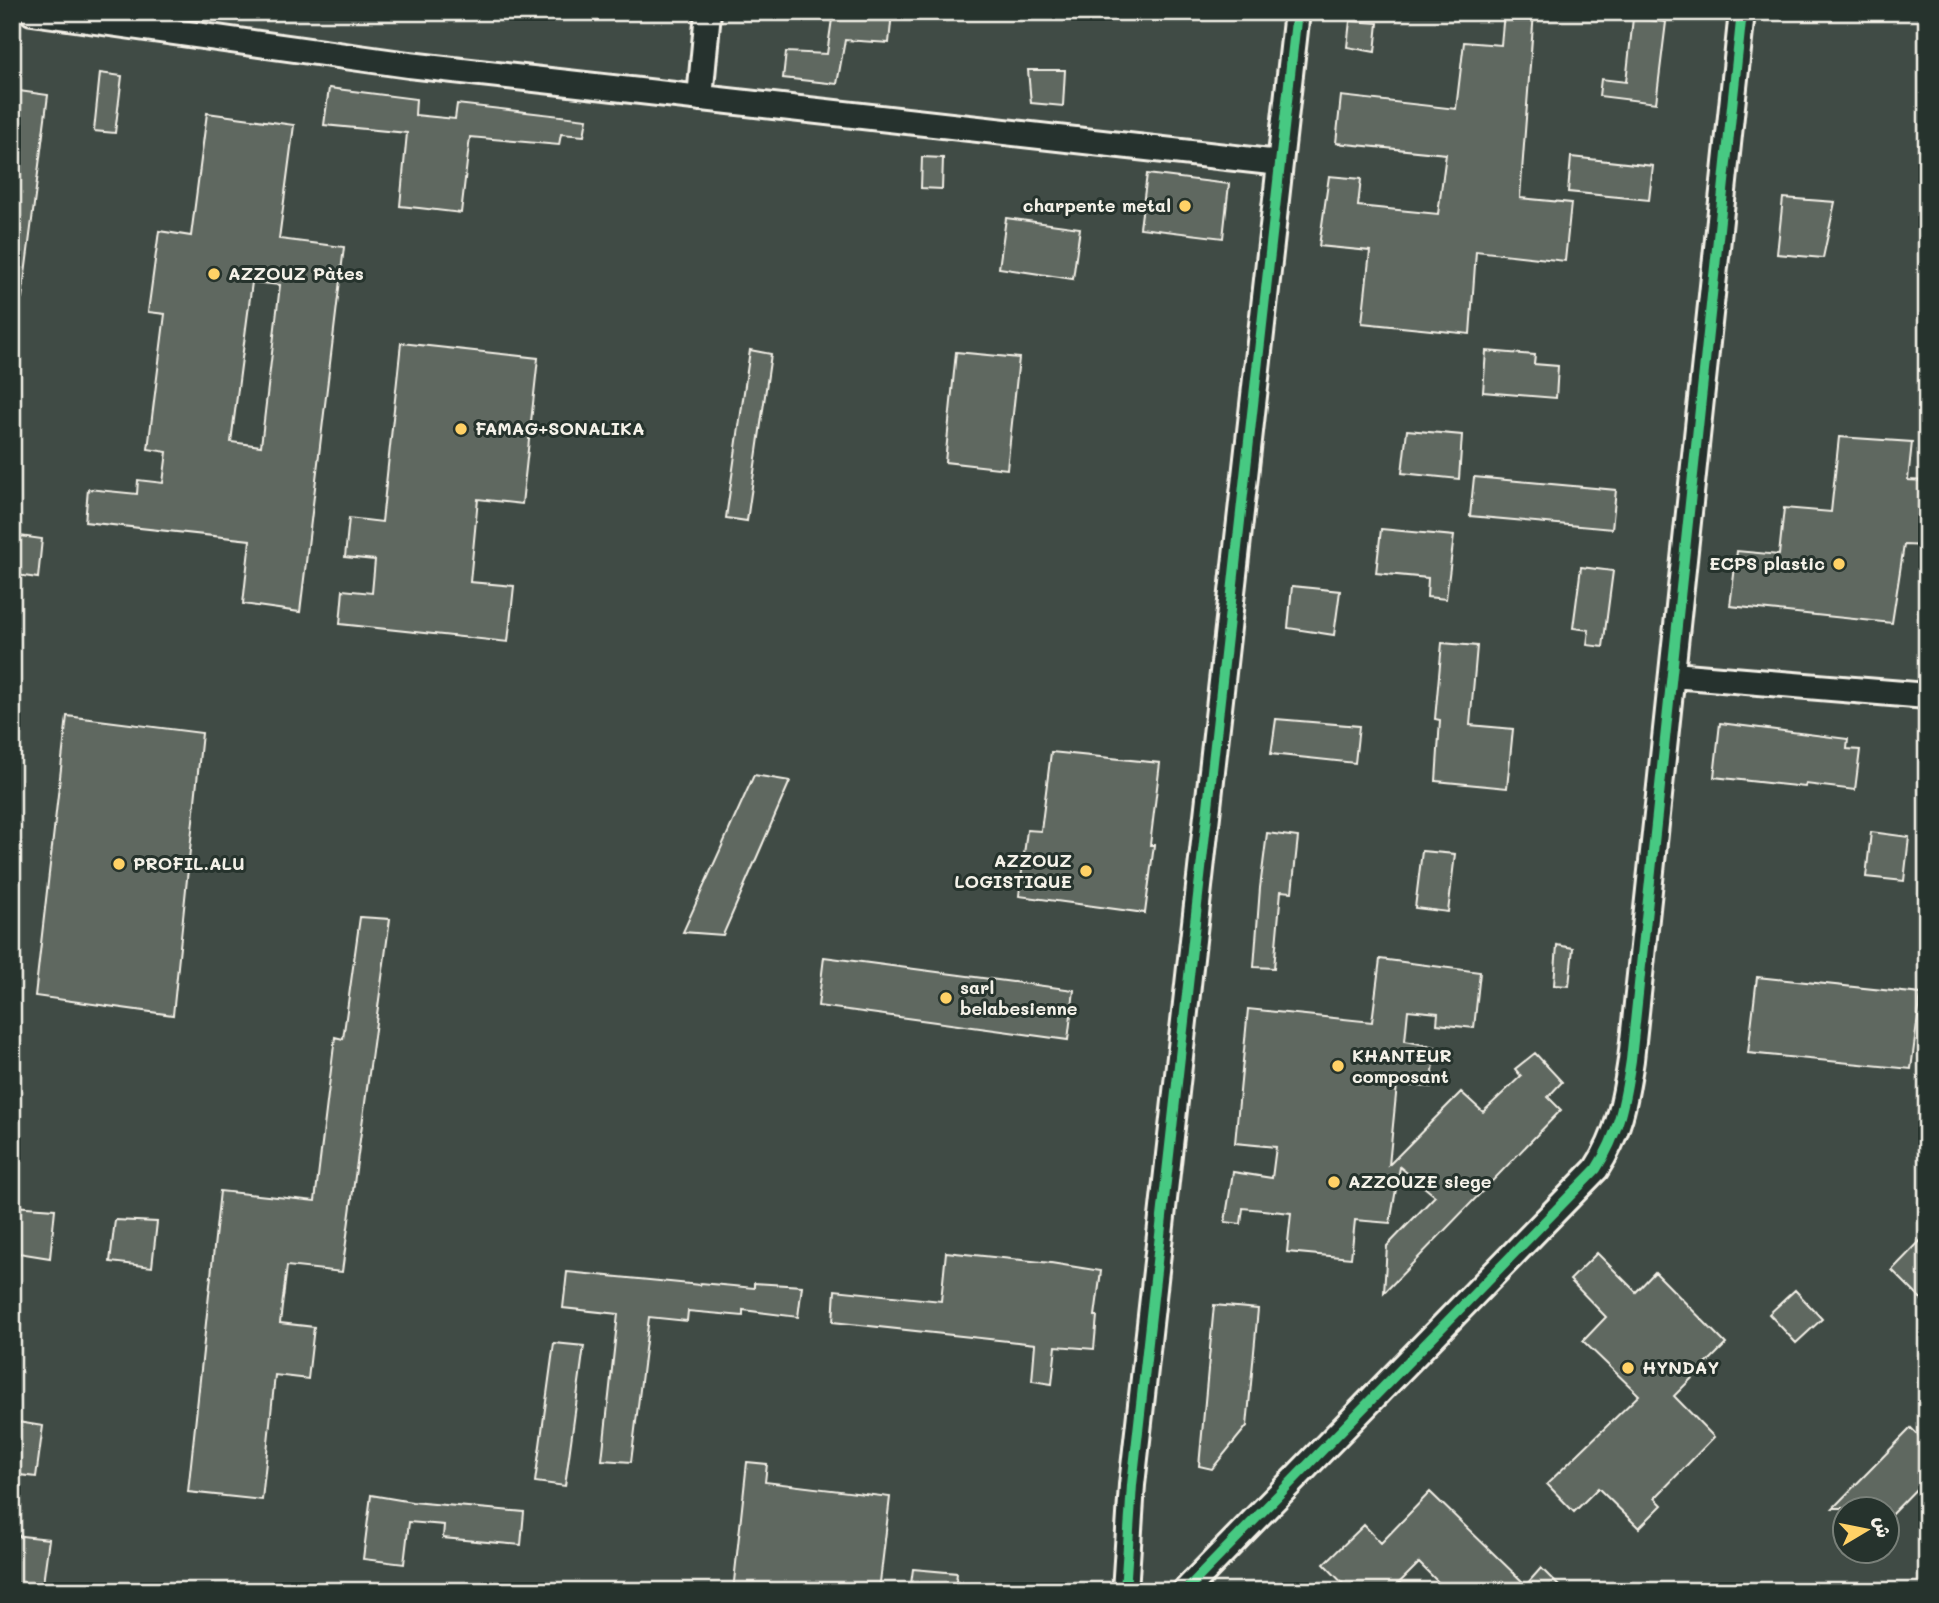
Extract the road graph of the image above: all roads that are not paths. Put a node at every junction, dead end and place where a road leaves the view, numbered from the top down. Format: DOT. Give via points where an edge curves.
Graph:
graph roads {
  1 [pos="32,12"];
  2 [pos="709,12"];
  3 [pos="1297,12"];
  4 [pos="1742,12"];
  5 [pos="701,98"];
  6 [pos="1280,163"];
  7 [pos="1673,675"];
  8 [pos="1927,696"];
  9 [pos="1125,1591"];
  10 [pos="1185,1591"];
  1 -- 5 [label="street" via="409,65"];
  2 -- 5 [label="street"];
  3 -- 6 [label="street"];
  4 -- 7 [label="street"];
  5 -- 6 [label="street"];
  6 -- 9 [label="street" via="1132,1485"];
  7 -- 8 [label="street"];
  7 -- 10 [label="street" via="1631,1060 1620,1122 1610,1148 1580,1186"];
}
